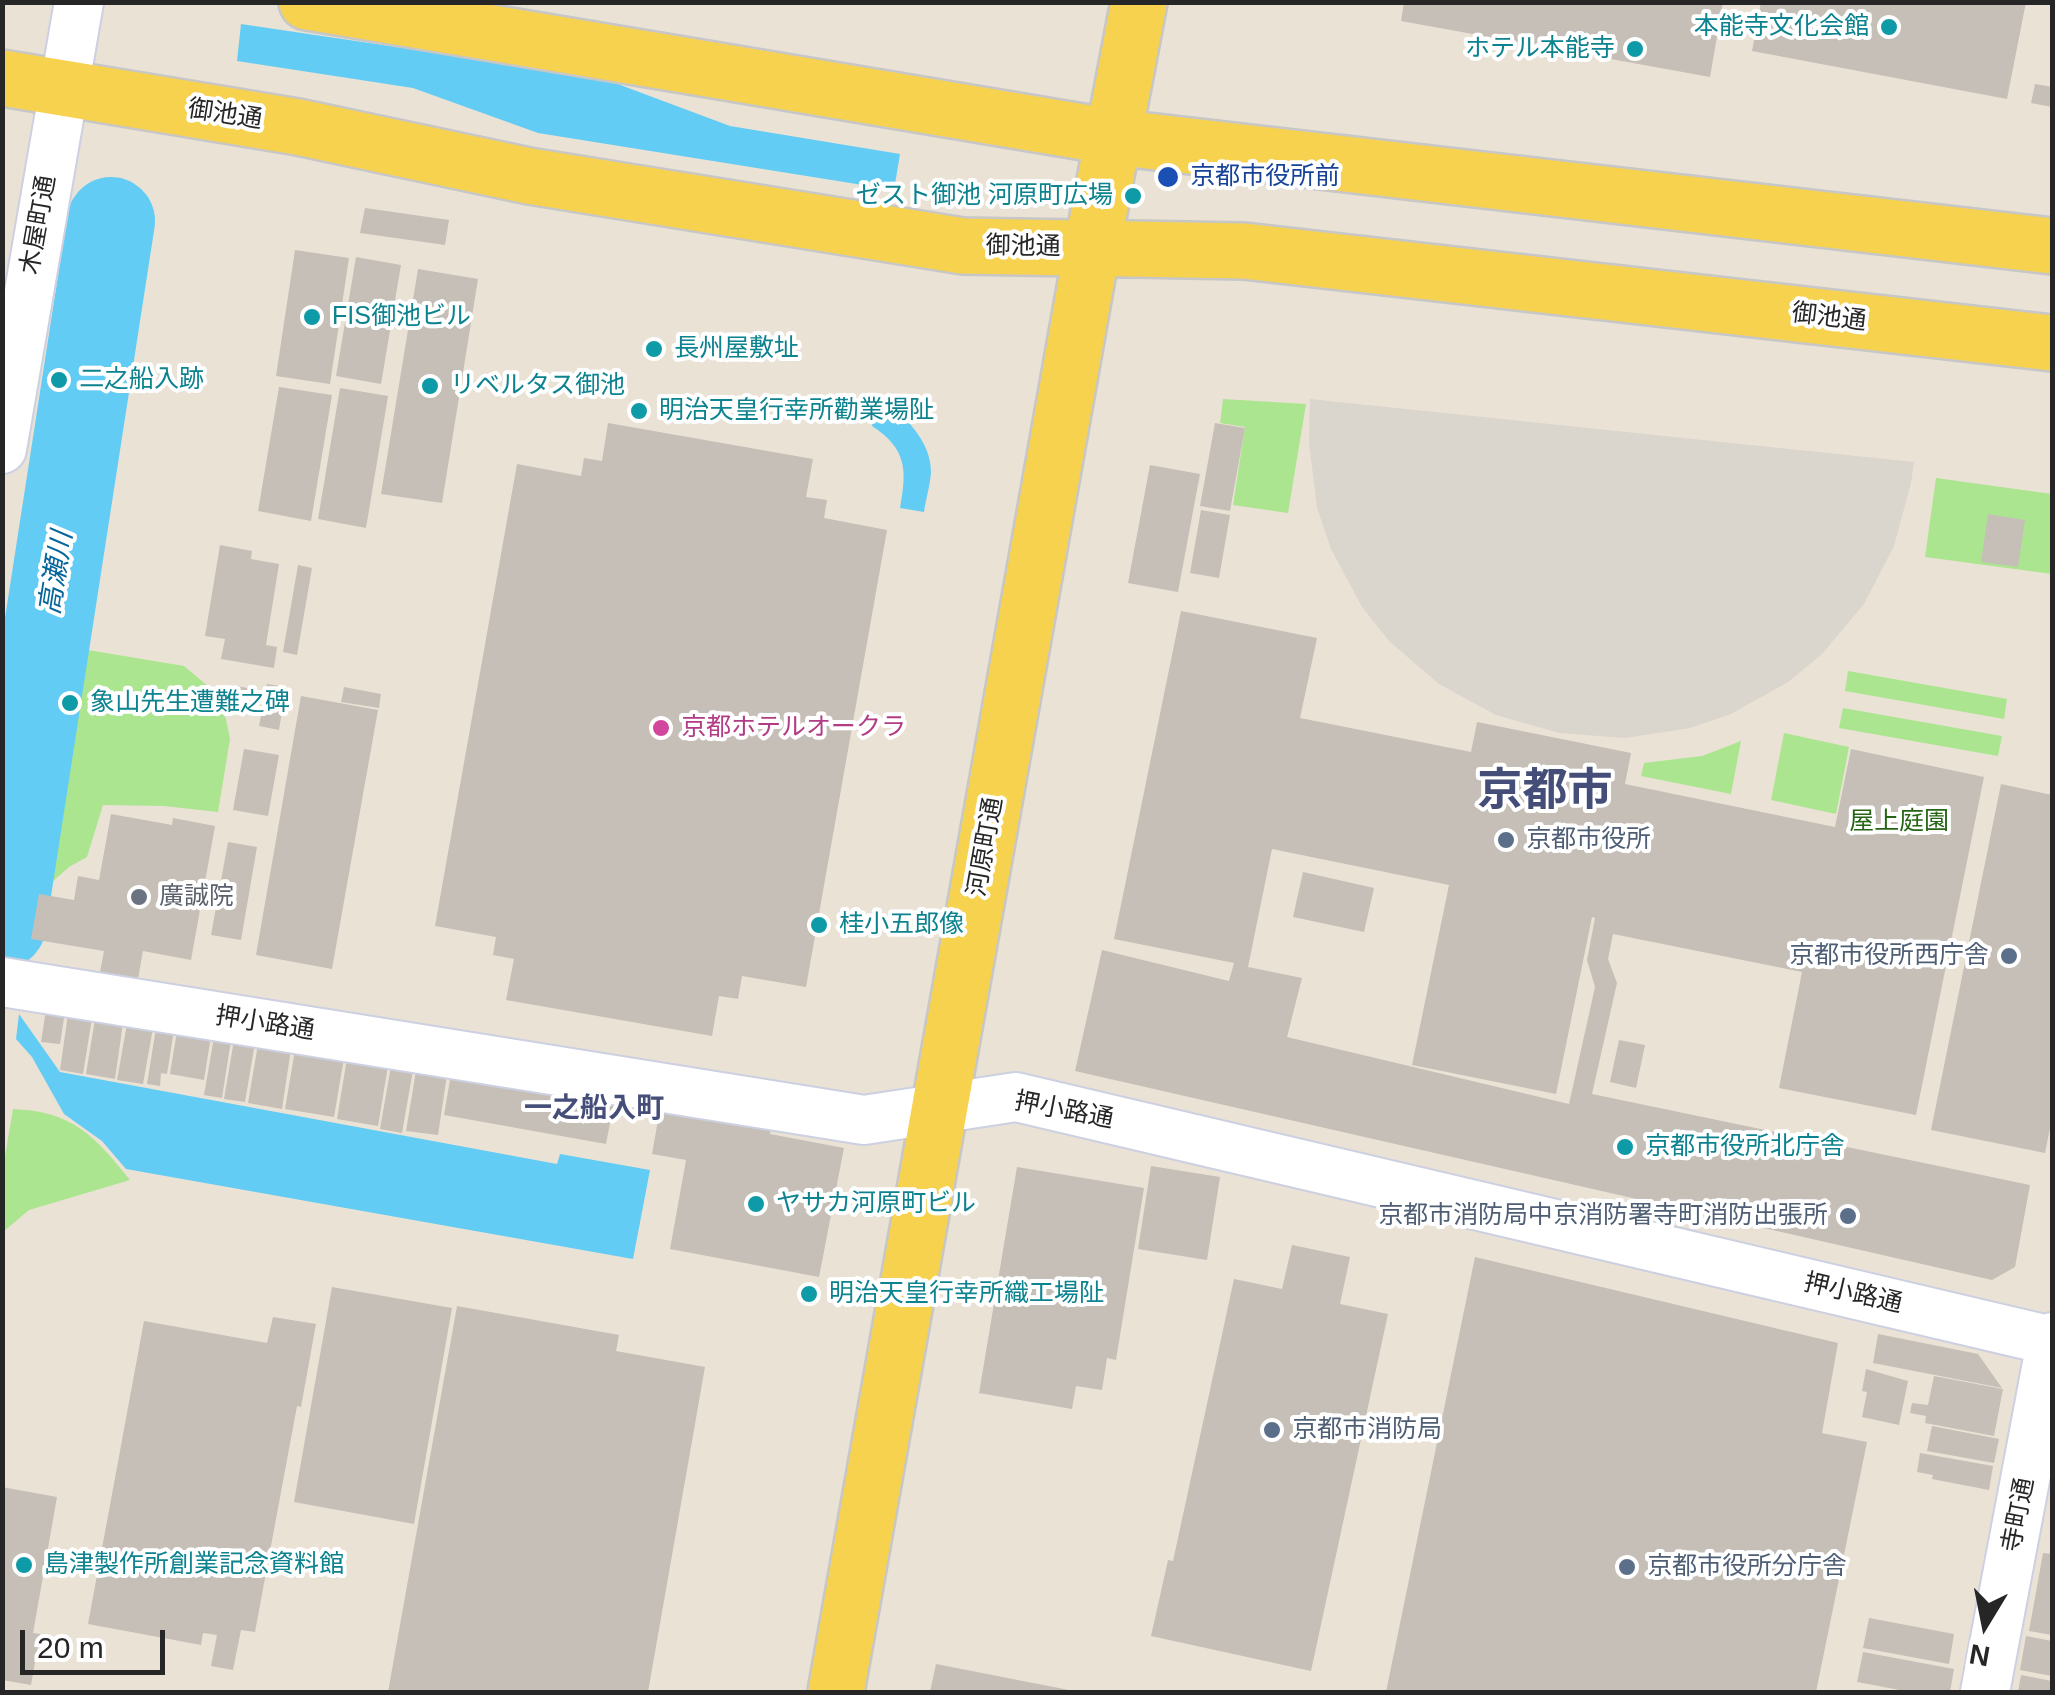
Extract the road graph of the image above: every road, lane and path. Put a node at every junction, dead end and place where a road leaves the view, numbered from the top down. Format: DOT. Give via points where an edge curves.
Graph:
graph roads {
  1 [pos="79,2"];
  2 [pos="307,2"];
  3 [pos="1139,2"];
  4 [pos="2,78"];
  5 [pos="64,88"];
  6 [pos="1113,137"];
  7 [pos="2052,246"];
  8 [pos="1092,249"];
  9 [pos="2052,344"];
  10 [pos="2,449"];
  11 [pos="9,984"];
  12 [pos="939,1109"];
  13 [pos="2052,1339"];
  14 [pos="836,1692"];
  15 [pos="1985,1692"];
  1 -- 5 [label="street, 木屋町通"];
  2 -- 6 [label="main road"];
  3 -- 6 [label="main road, 河原町通"];
  4 -- 5 [label="main road, 御池通"];
  5 -- 8 [label="main road, 御池通" via="298,126 529,176 963,246"];
  5 -- 10 [label="street, 木屋町通"];
  6 -- 7 [label="main road"];
  6 -- 8 [label="main road, 河原町通"];
  8 -- 9 [label="main road, 御池通" via="1244,251"];
  8 -- 12 [label="main road, 河原町通"];
  11 -- 12 [label="street, 押小路通" via="864,1120"];
  12 -- 13 [label="street, 押小路通" via="1016,1097"];
  12 -- 14 [label="main road, 河原町通"];
  13 -- 15 [label="street, 寺町通"];
}
